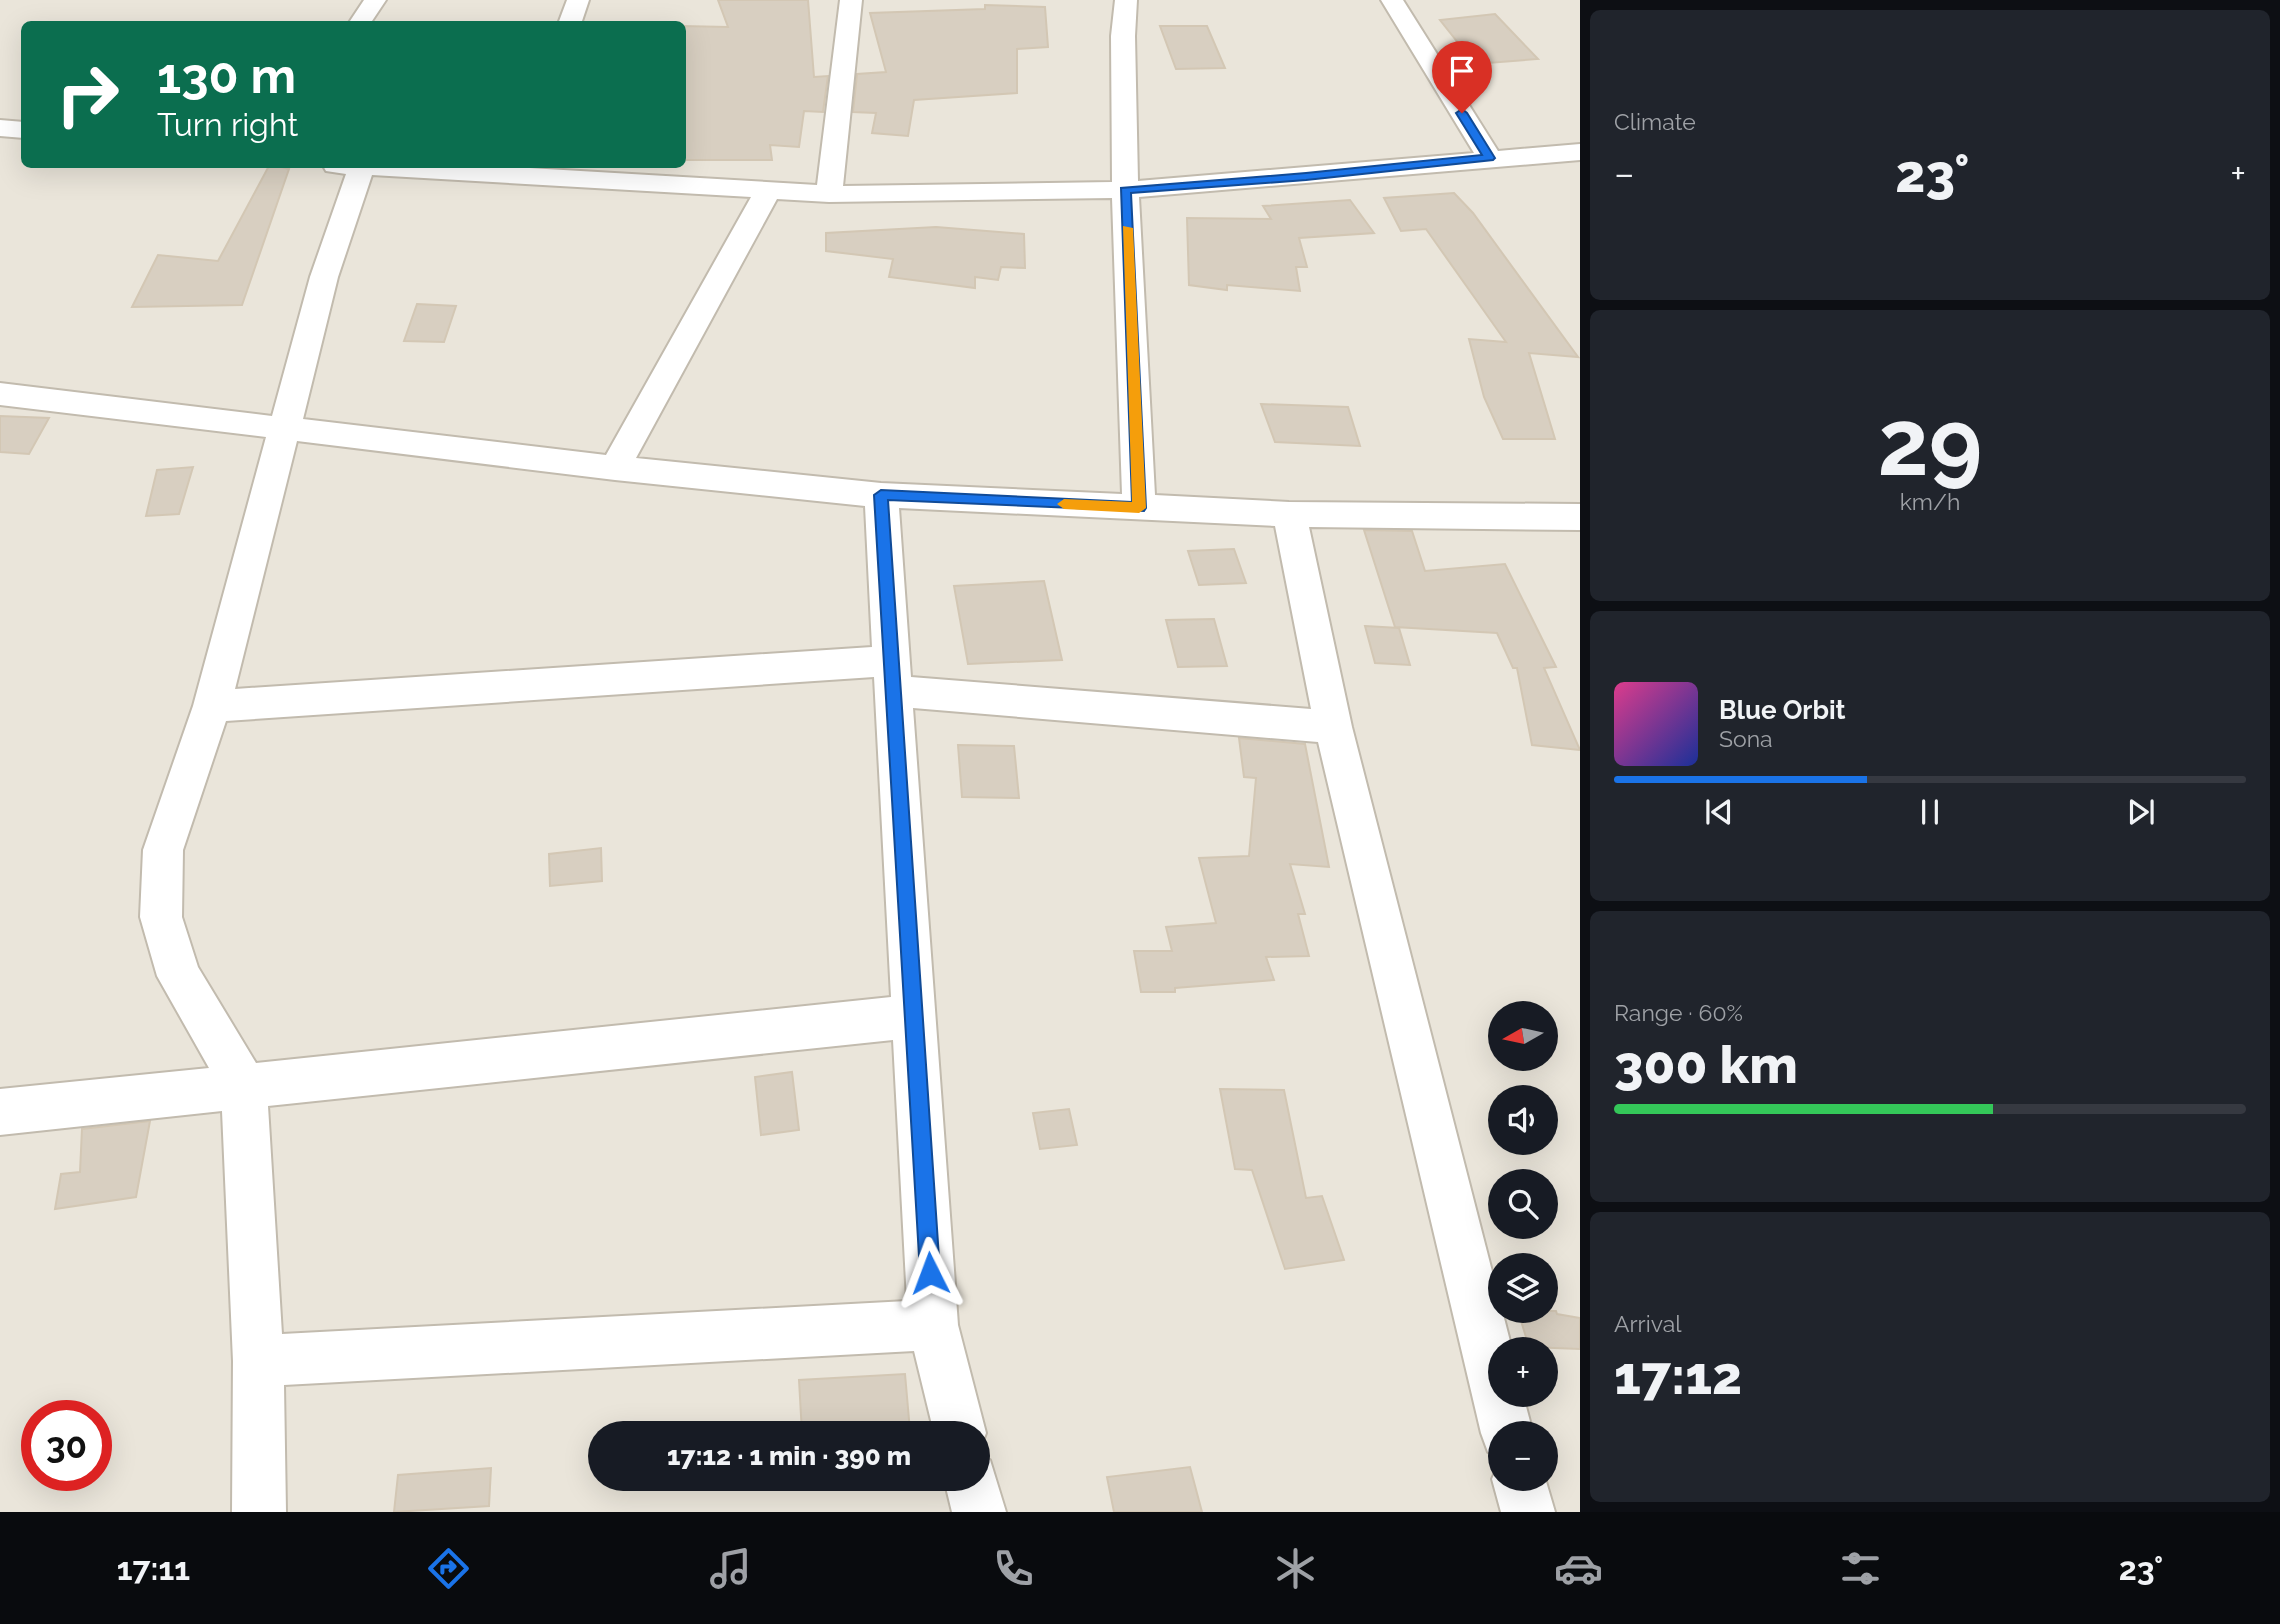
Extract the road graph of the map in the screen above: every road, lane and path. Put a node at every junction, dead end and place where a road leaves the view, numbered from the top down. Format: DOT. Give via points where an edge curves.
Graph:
graph roads {
  1 [pos="375,0"];
  2 [pos="578,0"];
  3 [pos="851,0"];
  4 [pos="1125,0"];
  5 [pos="1392,0"];
  6 [pos="361,21"];
  7 [pos="571,21"];
  8 [pos="0,128"];
  9 [pos="21,131"];
  10 [pos="1580,152"];
  11 [pos="1489,158"];
  12 [pos="348,168"];
  13 [pos="417,168"];
  14 [pos="520,171"];
  15 [pos="1125,190"];
  16 [pos="767,192"];
  17 [pos="829,194"];
  18 [pos="0,394"];
  19 [pos="283,427"];
  20 [pos="615,468"];
  21 [pos="881,495"];
  22 [pos="1139,508"];
  23 [pos="1289,514"];
  24 [pos="1580,517"];
  25 [pos="892,676"];
  26 [pos="212,706"];
  27 [pos="1333,726"];
  28 [pos="914,1016"];
  29 [pos="244,1085"];
  30 [pos="0,1112"];
  31 [pos="933,1325"];
  32 [pos="258,1361"];
  33 [pos="957,1421"];
  34 [pos="1504,1421"];
  35 [pos="974,1491"];
  36 [pos="1522,1491"];
  37 [pos="259,1512"];
  38 [pos="979,1512"];
  39 [pos="1528,1512"];
  1 -- 6 [label="street"];
  2 -- 7 [label="street"];
  3 -- 17 [label="street"];
  4 -- 15 [label="street"];
  5 -- 11 [label="street"];
  8 -- 9 [label="street"];
  10 -- 11 [label="street"];
  11 -- 15 [label="street"];
  12 -- 19 [label="street"];
  13 -- 14 [label="street"];
  14 -- 16 [label="street"];
  15 -- 17 [label="street"];
  15 -- 22 [label="street"];
  16 -- 17 [label="street"];
  16 -- 20 [label="street"];
  18 -- 19 [label="street"];
  19 -- 20 [label="street"];
  19 -- 26 [label="street"];
  20 -- 21 [label="street"];
  21 -- 22 [label="street"];
  21 -- 25 [label="street"];
  22 -- 23 [label="street"];
  23 -- 24 [label="street"];
  23 -- 27 [label="street"];
  25 -- 26 [label="street"];
  25 -- 27 [label="street"];
  25 -- 28 [label="street"];
  26 -- 29 [label="street" via="163,850 161,917 178,976"];
  27 -- 34 [label="street"];
  28 -- 29 [label="street"];
  28 -- 31 [label="street"];
  29 -- 30 [label="street"];
  29 -- 32 [label="street"];
  31 -- 32 [label="street"];
  31 -- 33 [label="street"];
  32 -- 37 [label="street"];
  35 -- 38 [label="street"];
  36 -- 39 [label="street"];
}
